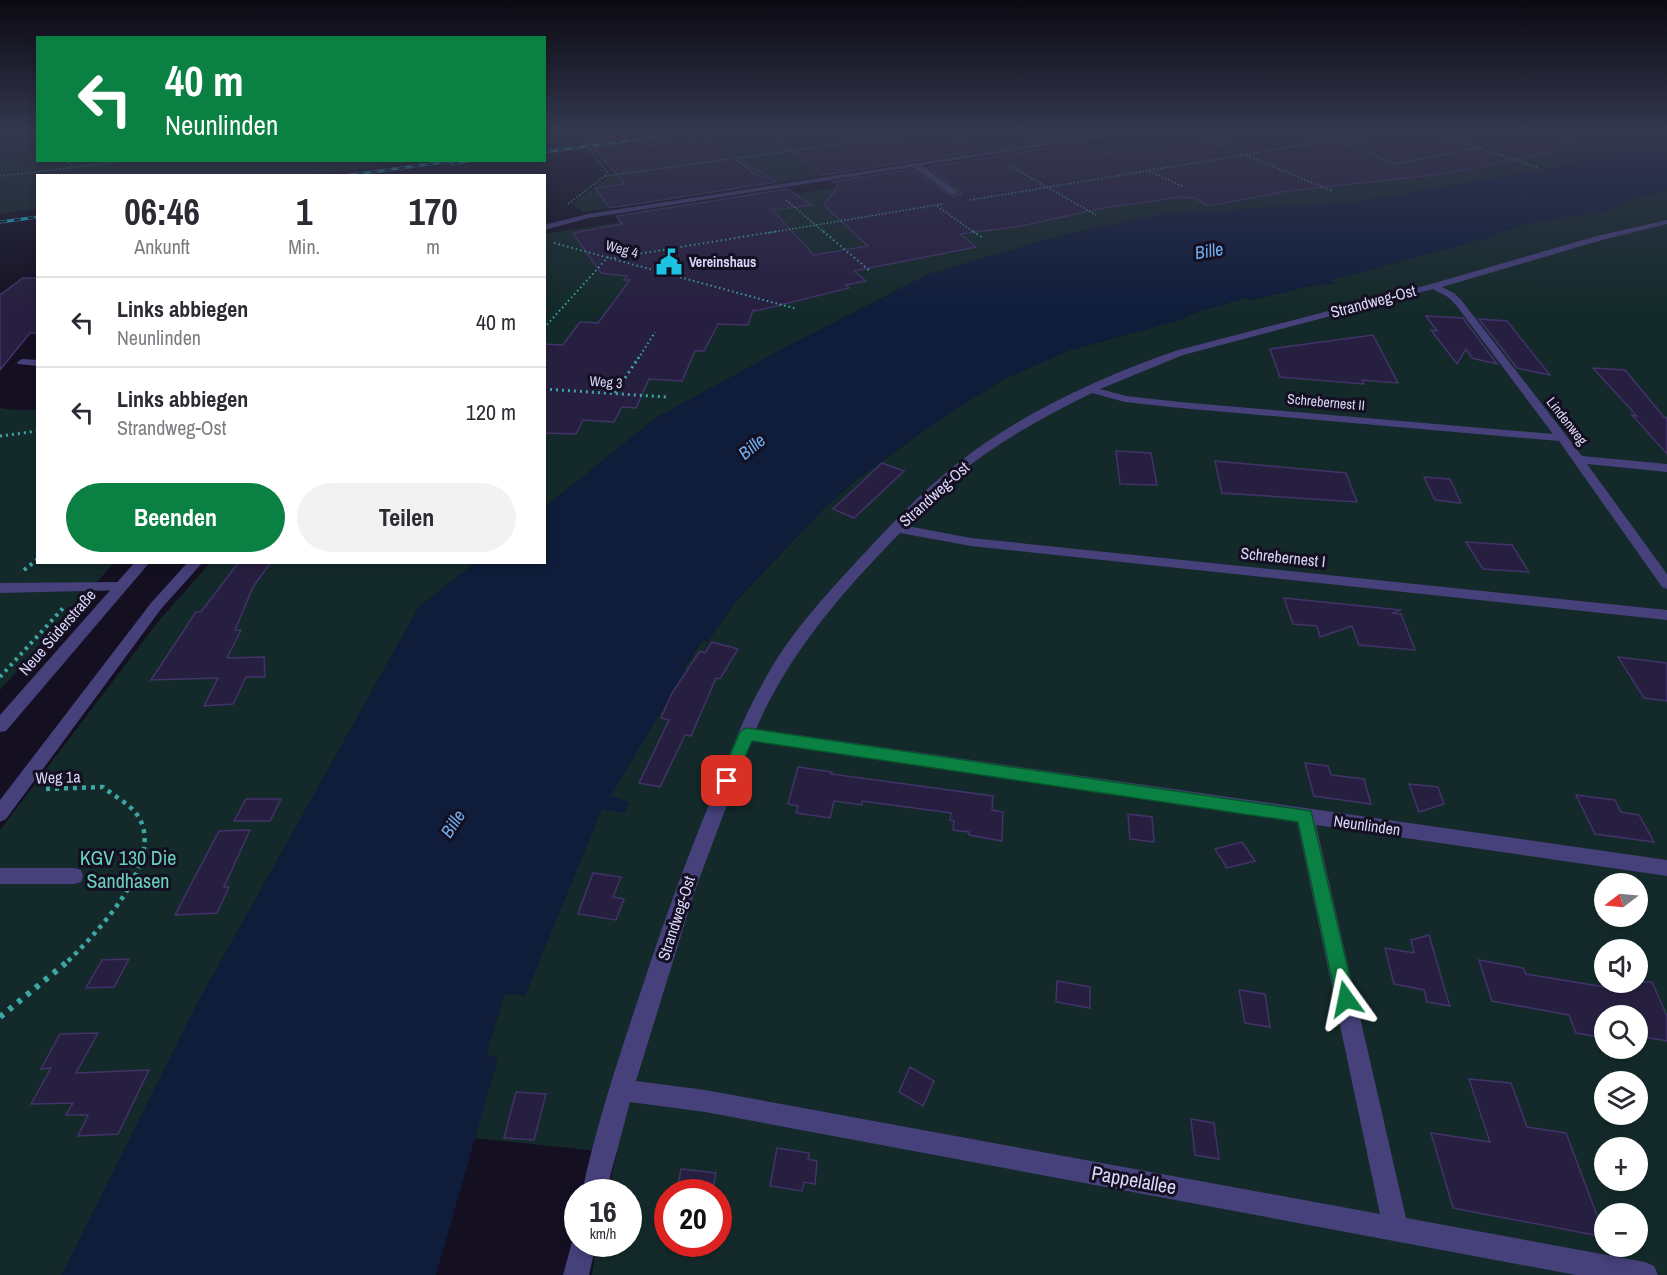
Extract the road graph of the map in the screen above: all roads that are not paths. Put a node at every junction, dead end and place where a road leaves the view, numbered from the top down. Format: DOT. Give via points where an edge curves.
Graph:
graph roads {
  1 [pos="752,190"];
  2 [pos="952,190"];
  3 [pos="955,193"];
  4 [pos="1667,222"];
  5 [pos="546,227"];
  6 [pos="1434,286"];
  7 [pos="22,362"];
  8 [pos="36,363"];
  9 [pos="1090,389"];
  10 [pos="1560,438"];
  11 [pos="1578,459"];
  12 [pos="1667,468"];
  13 [pos="896,528"];
  14 [pos="141,564"];
  15 [pos="194,564"];
  16 [pos="1667,584"];
  17 [pos="120,587"];
  18 [pos="0,588"];
  19 [pos="1667,615"];
  20 [pos="0,726"];
  21 [pos="747,734"];
  22 [pos="0,814"];
  23 [pos="1305,816"];
  24 [pos="1667,868"];
  25 [pos="0,876"];
  26 [pos="74,876"];
  27 [pos="622,1090"];
  28 [pos="598,1179"];
  29 [pos="1396,1228"];
  30 [pos="580,1257"];
  31 [pos="576,1275"];
  32 [pos="1645,1275"];
  1 -- 5 [label="street" via="588,216"];
  2 -- 3 [label="street"];
  4 -- 6 [label="street, Strandweg-Ost"];
  6 -- 9 [label="street, Strandweg-Ost" via="1179,353 1121,373"];
  6 -- 10 [label="street, Lindenweg" via="1460,303"];
  7 -- 8 [label="street"];
  9 -- 10 [label="street, Schrebernest II" via="1114,397 1169,404"];
  9 -- 13 [label="street, Strandweg-Ost" via="967,462"];
  10 -- 11 [label="street, Lindenweg"];
  11 -- 12 [label="street"];
  11 -- 16 [label="street, Lindenweg"];
  13 -- 19 [label="street, Schrebernest I" via="971,542"];
  13 -- 21 [label="street, Strandweg-Ost" via="800,639 778,670"];
  14 -- 17 [label="street, Neue Süderstraße"];
  15 -- 22 [label="street" via="156,606"];
  17 -- 18 [label="street"];
  17 -- 20 [label="street, Neue Süderstraße"];
  21 -- 23 [label="street, Neunlinden"];
  21 -- 27 [label="street, Strandweg-Ost" via="702,842"];
  23 -- 24 [label="street, Neunlinden"];
  23 -- 29 [label="street"];
  25 -- 26 [label="street"];
  27 -- 28 [label="street, Strandweg-Ost"];
  27 -- 29 [label="street, Pappelallee" via="705,1101"];
  29 -- 32 [label="street, Pappelallee"];
  30 -- 31 [label="street"];
}
